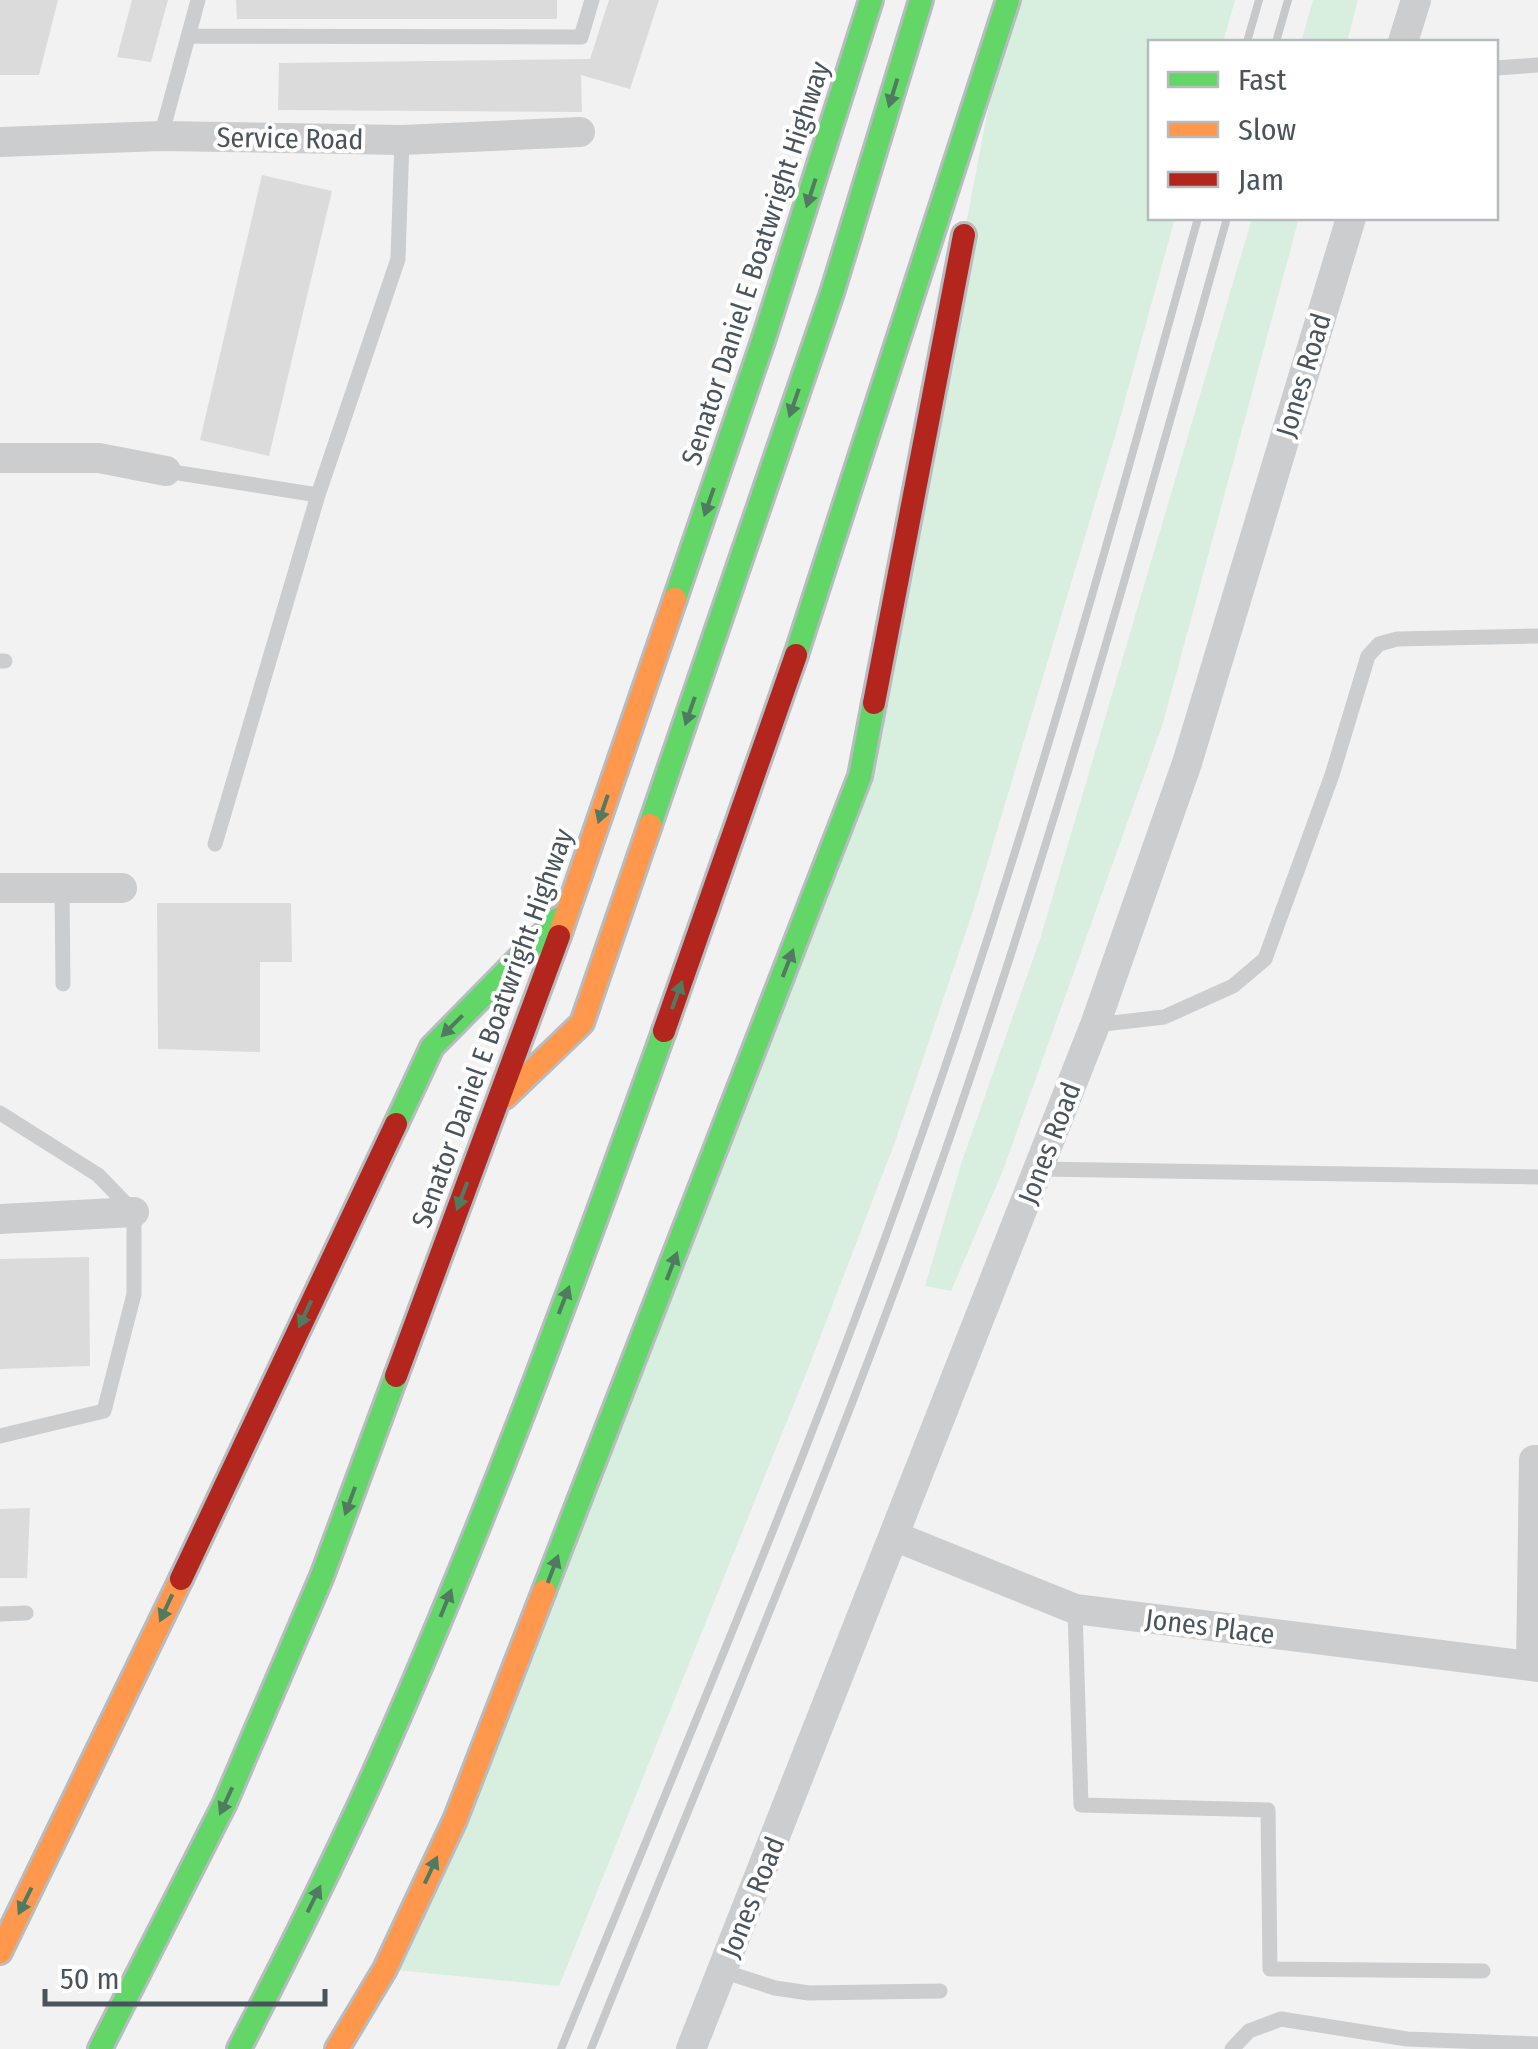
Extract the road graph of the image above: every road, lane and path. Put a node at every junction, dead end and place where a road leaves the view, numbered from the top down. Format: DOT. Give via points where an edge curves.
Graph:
graph roads {
  1 [pos="198,0"];
  2 [pos="592,0"];
  3 [pos="871,0"];
  4 [pos="921,0"];
  5 [pos="1009,0"];
  6 [pos="1416,0"];
  7 [pos="188,36"];
  8 [pos="1404,40"];
  9 [pos="1538,65"];
  10 [pos="1498,68"];
  11 [pos="580,132"];
  12 [pos="161,136"];
  13 [pos="402,140"];
  14 [pos="0,142"];
  15 [pos="976,175"];
  16 [pos="968,214"];
  17 [pos="1350,220"];
  18 [pos="0,458"];
  19 [pos="166,471"];
  20 [pos="318,495"];
  21 [pos="1538,636"];
  22 [pos="215,844"];
  23 [pos="0,888"];
  24 [pos="62,888"];
  25 [pos="122,888"];
  26 [pos="570,907"];
  27 [pos="63,984"];
  28 [pos="1096,1025"];
  29 [pos="496,1104"];
  30 [pos="0,1113"];
  31 [pos="1039,1169"];
  32 [pos="1538,1177"];
  33 [pos="134,1212"];
  34 [pos="0,1219"];
  35 [pos="0,1436"];
  36 [pos="1538,1460"];
  37 [pos="894,1536"];
  38 [pos="1075,1609"];
  39 [pos="26,1613"];
  40 [pos="0,1614"];
  41 [pos="1534,1666"];
  42 [pos="0,1952"];
  43 [pos="722,1971"];
  44 [pos="1484,1971"];
  45 [pos="940,1992"];
  46 [pos="1538,2044"];
  47 [pos="100,2049"];
  48 [pos="239,2049"];
  49 [pos="337,2049"];
  50 [pos="690,2049"];
  51 [pos="1232,2049"];
  1 -- 7 [label="lane"];
  2 -- 7 [label="lane" via="580,37"];
  3 -- 26 [label="highway, Senator Daniel E Boatwright Highway, one-way"];
  4 -- 29 [label="highway, one-way" via="832,293 582,1024"];
  5 -- 15 [label="highway"];
  48 -- 5 [label="highway, one-way" via="414,1680 589,1235 816,595"];
  6 -- 8 [label="street"];
  7 -- 12 [label="lane"];
  9 -- 10 [label="lane"];
  11 -- 13 [label="street, Service Road"];
  12 -- 13 [label="street, Service Road"];
  12 -- 14 [label="street, Service Road"];
  13 -- 20 [label="lane" via="398,259"];
  49 -- 16 [label="highway, one-way" via="385,1969 455,1820 860,776"];
  17 -- 28 [label="street, Jones Road" via="1186,763"];
  18 -- 19 [label="street" via="99,458"];
  19 -- 20 [label="lane"];
  20 -- 22 [label="lane"];
  21 -- 28 [label="lane" via="1380,644 1368,656 1264,959 1234,986 1164,1017"];
  23 -- 24 [label="street"];
  24 -- 25 [label="street"];
  24 -- 27 [label="lane"];
  26 -- 29 [label="highway, Senator Daniel E Boatwright Highway"];
  26 -- 42 [label="highway, one-way" via="432,1046"];
  28 -- 31 [label="street, Jones Road"];
  29 -- 47 [label="highway, Senator Daniel E Boatwright Highway, one-way" via="278,1683"];
  30 -- 33 [label="lane" via="98,1176"];
  31 -- 32 [label="lane"];
  31 -- 37 [label="street, Jones Road"];
  33 -- 34 [label="street"];
  33 -- 35 [label="lane" via="134,1294 104,1411"];
  36 -- 41 [label="street"];
  37 -- 38 [label="street, Jones Place"];
  37 -- 43 [label="street, Jones Road"];
  38 -- 41 [label="street, Jones Place"];
  38 -- 44 [label="lane" via="1081,1805 1268,1810 1270,1969"];
  39 -- 40 [label="lane"];
  43 -- 45 [label="lane" via="810,1993"];
  43 -- 50 [label="street, Jones Road"];
  46 -- 51 [label="lane" via="1406,2040 1281,2019 1249,2031"];
}
